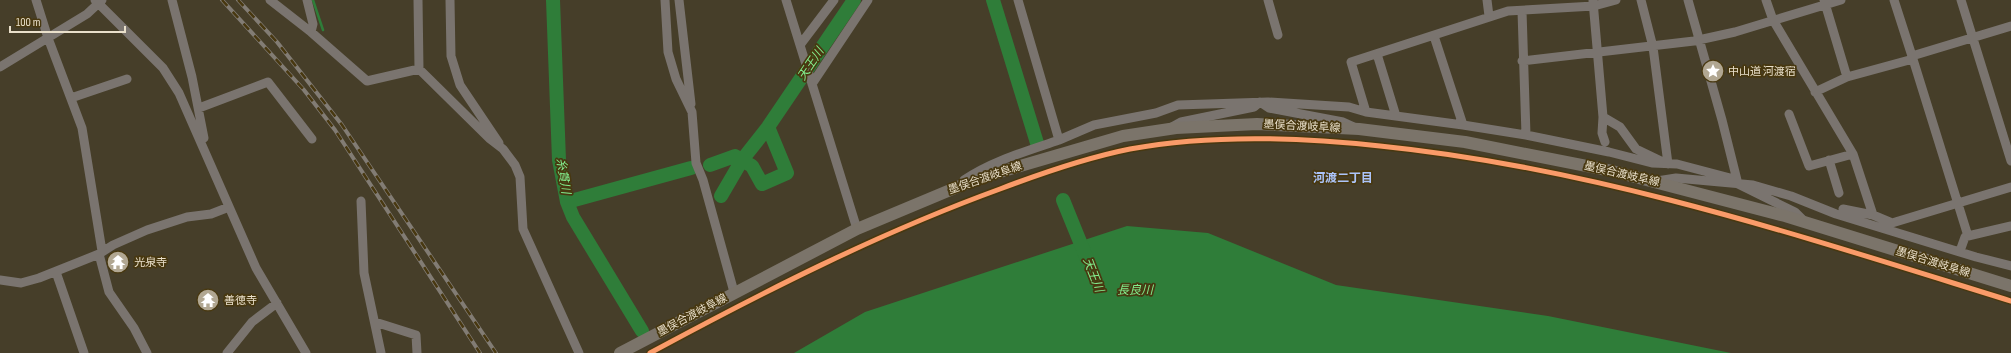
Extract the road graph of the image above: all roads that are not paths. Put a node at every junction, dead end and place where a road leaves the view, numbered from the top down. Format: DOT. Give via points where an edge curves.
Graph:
graph roads {
  1 [pos="36,0"];
  2 [pos="172,0"];
  3 [pos="270,0"];
  4 [pos="307,0"];
  5 [pos="418,0"];
  6 [pos="450,0"];
  7 [pos="664,0"];
  8 [pos="679,0"];
  9 [pos="786,0"];
  10 [pos="834,0"];
  11 [pos="868,0"];
  12 [pos="1018,0"];
  13 [pos="1268,0"];
  14 [pos="1487,0"];
  15 [pos="1616,0"];
  16 [pos="1642,0"];
  17 [pos="1688,0"];
  18 [pos="1766,0"];
  19 [pos="1841,0"];
  20 [pos="1894,0"];
  21 [pos="1961,0"];
  22 [pos="98,1"];
  23 [pos="1824,2"];
  24 [pos="1594,3"];
  25 [pos="1522,11"];
  26 [pos="1489,16"];
  27 [pos="1772,20"];
  28 [pos="2011,26"];
  29 [pos="311,32"];
  30 [pos="1278,34"];
  31 [pos="1434,36"];
  32 [pos="1973,37"];
  33 [pos="48,38"];
  34 [pos="1700,40"];
  35 [pos="1653,47"];
  36 [pos="801,48"];
  37 [pos="1598,52"];
  38 [pos="1377,54"];
  39 [pos="1912,57"];
  40 [pos="1522,61"];
  41 [pos="0,67"];
  42 [pos="419,69"];
  43 [pos="1847,77"];
  44 [pos="127,79"];
  45 [pos="811,80"];
  46 [pos="1815,92"];
  47 [pos="71,98"];
  48 [pos="1260,102"];
  49 [pos="199,108"];
  50 [pos="692,112"];
  51 [pos="1366,112"];
  52 [pos="1789,114"];
  53 [pos="1396,116"];
  54 [pos="1603,118"];
  55 [pos="1463,125"];
  56 [pos="1359,129"];
  57 [pos="1164,130"];
  58 [pos="1526,135"];
  59 [pos="312,139"];
  60 [pos="1059,140"];
  61 [pos="1605,142"];
  62 [pos="504,149"];
  63 [pos="206,152"];
  64 [pos="1853,154"];
  65 [pos="1829,160"];
  66 [pos="2011,161"];
  67 [pos="1666,164"];
  68 [pos="1654,181"];
  69 [pos="1738,182"];
  70 [pos="2011,187"];
  71 [pos="953,188"];
  72 [pos="1839,193"];
  73 [pos="361,201"];
  74 [pos="1958,204"];
  75 [pos="229,207"];
  76 [pos="1828,210"];
  77 [pos="1873,215"];
  78 [pos="1807,224"];
  79 [pos="2011,226"];
  80 [pos="857,230"];
  81 [pos="1968,236"];
  82 [pos="1960,251"];
  83 [pos="100,252"];
  84 [pos="2011,266"];
  85 [pos="56,272"];
  86 [pos="0,280"];
  87 [pos="2011,286"];
  88 [pos="734,292"];
  89 [pos="277,303"];
  90 [pos="375,322"];
  91 [pos="84,353"];
  92 [pos="147,353"];
  93 [pos="227,353"];
  94 [pos="306,353"];
  95 [pos="381,353"];
  96 [pos="417,353"];
  97 [pos="579,353"];
  98 [pos="620,353"];
  1 -- 33 [label="street"];
  2 -- 49 [label="street"];
  3 -- 29 [label="street"];
  4 -- 29 [label="street" via="313,24"];
  5 -- 42 [label="street"];
  6 -- 62 [label="street" via="451,56 460,85"];
  7 -- 50 [label="street" via="668,52 676,79"];
  8 -- 50 [label="street"];
  9 -- 36 [label="street"];
  10 -- 36 [label="street"];
  11 -- 45 [label="street"];
  12 -- 60 [label="street"];
  13 -- 30 [label="street"];
  14 -- 26 [label="street"];
  15 -- 24 [label="street"];
  16 -- 35 [label="street"];
  17 -- 34 [label="street"];
  18 -- 27 [label="street"];
  19 -- 23 [label="street"];
  20 -- 39 [label="street"];
  21 -- 32 [label="street"];
  22 -- 33 [label="street" via="87,14"];
  22 -- 63 [label="street" via="163,68 179,92"];
  23 -- 27 [label="street"];
  23 -- 43 [label="street"];
  24 -- 25 [label="street"];
  24 -- 37 [label="street"];
  25 -- 26 [label="street" via="1508,11"];
  25 -- 40 [label="street"];
  26 -- 31 [label="street"];
  27 -- 34 [label="street"];
  27 -- 46 [label="street"];
  28 -- 32 [label="street"];
  29 -- 42 [label="street" via="367,81"];
  31 -- 38 [label="street"];
  31 -- 55 [label="street"];
  32 -- 39 [label="street"];
  32 -- 66 [label="street"];
  33 -- 41 [label="street"];
  33 -- 47 [label="street"];
  34 -- 35 [label="street"];
  34 -- 69 [label="street"];
  35 -- 37 [label="street"];
  35 -- 67 [label="street"];
  36 -- 45 [label="street"];
  37 -- 40 [label="street"];
  37 -- 54 [label="street"];
  38 -- 51 [label="street" via="1352,62"];
  38 -- 53 [label="street"];
  39 -- 43 [label="street"];
  39 -- 74 [label="street"];
  40 -- 58 [label="street"];
  42 -- 62 [label="street" via="490,139"];
  43 -- 46 [label="street"];
  44 -- 47 [label="street"];
  45 -- 80 [label="street"];
  46 -- 64 [label="street"];
  47 -- 83 [label="street" via="82,128"];
  48 -- 51 [label="street" via="1350,107"];
  48 -- 56 [label="street" via="1269,108 1343,122"];
  48 -- 57 [label="street" via="1254,108 1180,122"];
  48 -- 60 [label="street" via="1178,106 1094,125"];
  49 -- 59 [label="street" via="268,82"];
  49 -- 63 [label="street"];
  50 -- 88 [label="street" via="696,163"];
  51 -- 53 [label="street"];
  52 -- 65 [label="street" via="1809,166"];
  53 -- 55 [label="street"];
  54 -- 61 [label="street" via="1602,133"];
  54 -- 67 [label="street" via="1620,127 1636,149"];
  55 -- 58 [label="street"];
  56 -- 57 [label="main road, 墨俣合渡岐阜線" via="1257,124"];
  56 -- 68 [label="main road, 墨俣合渡岐阜線" via="1465,142"];
  57 -- 71 [label="main road, 墨俣合渡岐阜線" via="1123,136"];
  58 -- 67 [label="street"];
  60 -- 71 [label="street" via="1005,159 973,174"];
  62 -- 97 [label="street" via="520,178 523,229"];
  63 -- 75 [label="street"];
  64 -- 65 [label="street"];
  64 -- 77 [label="street"];
  65 -- 72 [label="street"];
  67 -- 69 [label="street" via="1677,164"];
  68 -- 69 [label="street" via="1676,178"];
  68 -- 78 [label="main road, 墨俣合渡岐阜線"];
  69 -- 76 [label="street" via="1791,196"];
  69 -- 78 [label="street" via="1795,212"];
  70 -- 74 [label="street"];
  71 -- 80 [label="main road, 墨俣合渡岐阜線"];
  73 -- 90 [label="street" via="364,273"];
  74 -- 77 [label="street" via="1892,223"];
  74 -- 81 [label="street"];
  75 -- 83 [label="street" via="211,214 170,222"];
  75 -- 89 [label="street" via="256,268"];
  76 -- 77 [label="street" via="1841,209"];
  76 -- 82 [label="street"];
  78 -- 87 [label="main road, 墨俣合渡岐阜線"];
  79 -- 81 [label="street"];
  80 -- 88 [label="main road, 墨俣合渡岐阜線"];
  81 -- 82 [label="street" via="1965,237"];
  82 -- 84 [label="street"];
  83 -- 85 [label="street"];
  83 -- 92 [label="street" via="109,292 134,328"];
  85 -- 86 [label="street" via="21,283"];
  85 -- 91 [label="street"];
  88 -- 98 [label="main road, 墨俣合渡岐阜線"];
  89 -- 93 [label="street" via="252,322"];
  89 -- 94 [label="street"];
  90 -- 95 [label="street"];
  90 -- 96 [label="street" via="416,335"];
}
